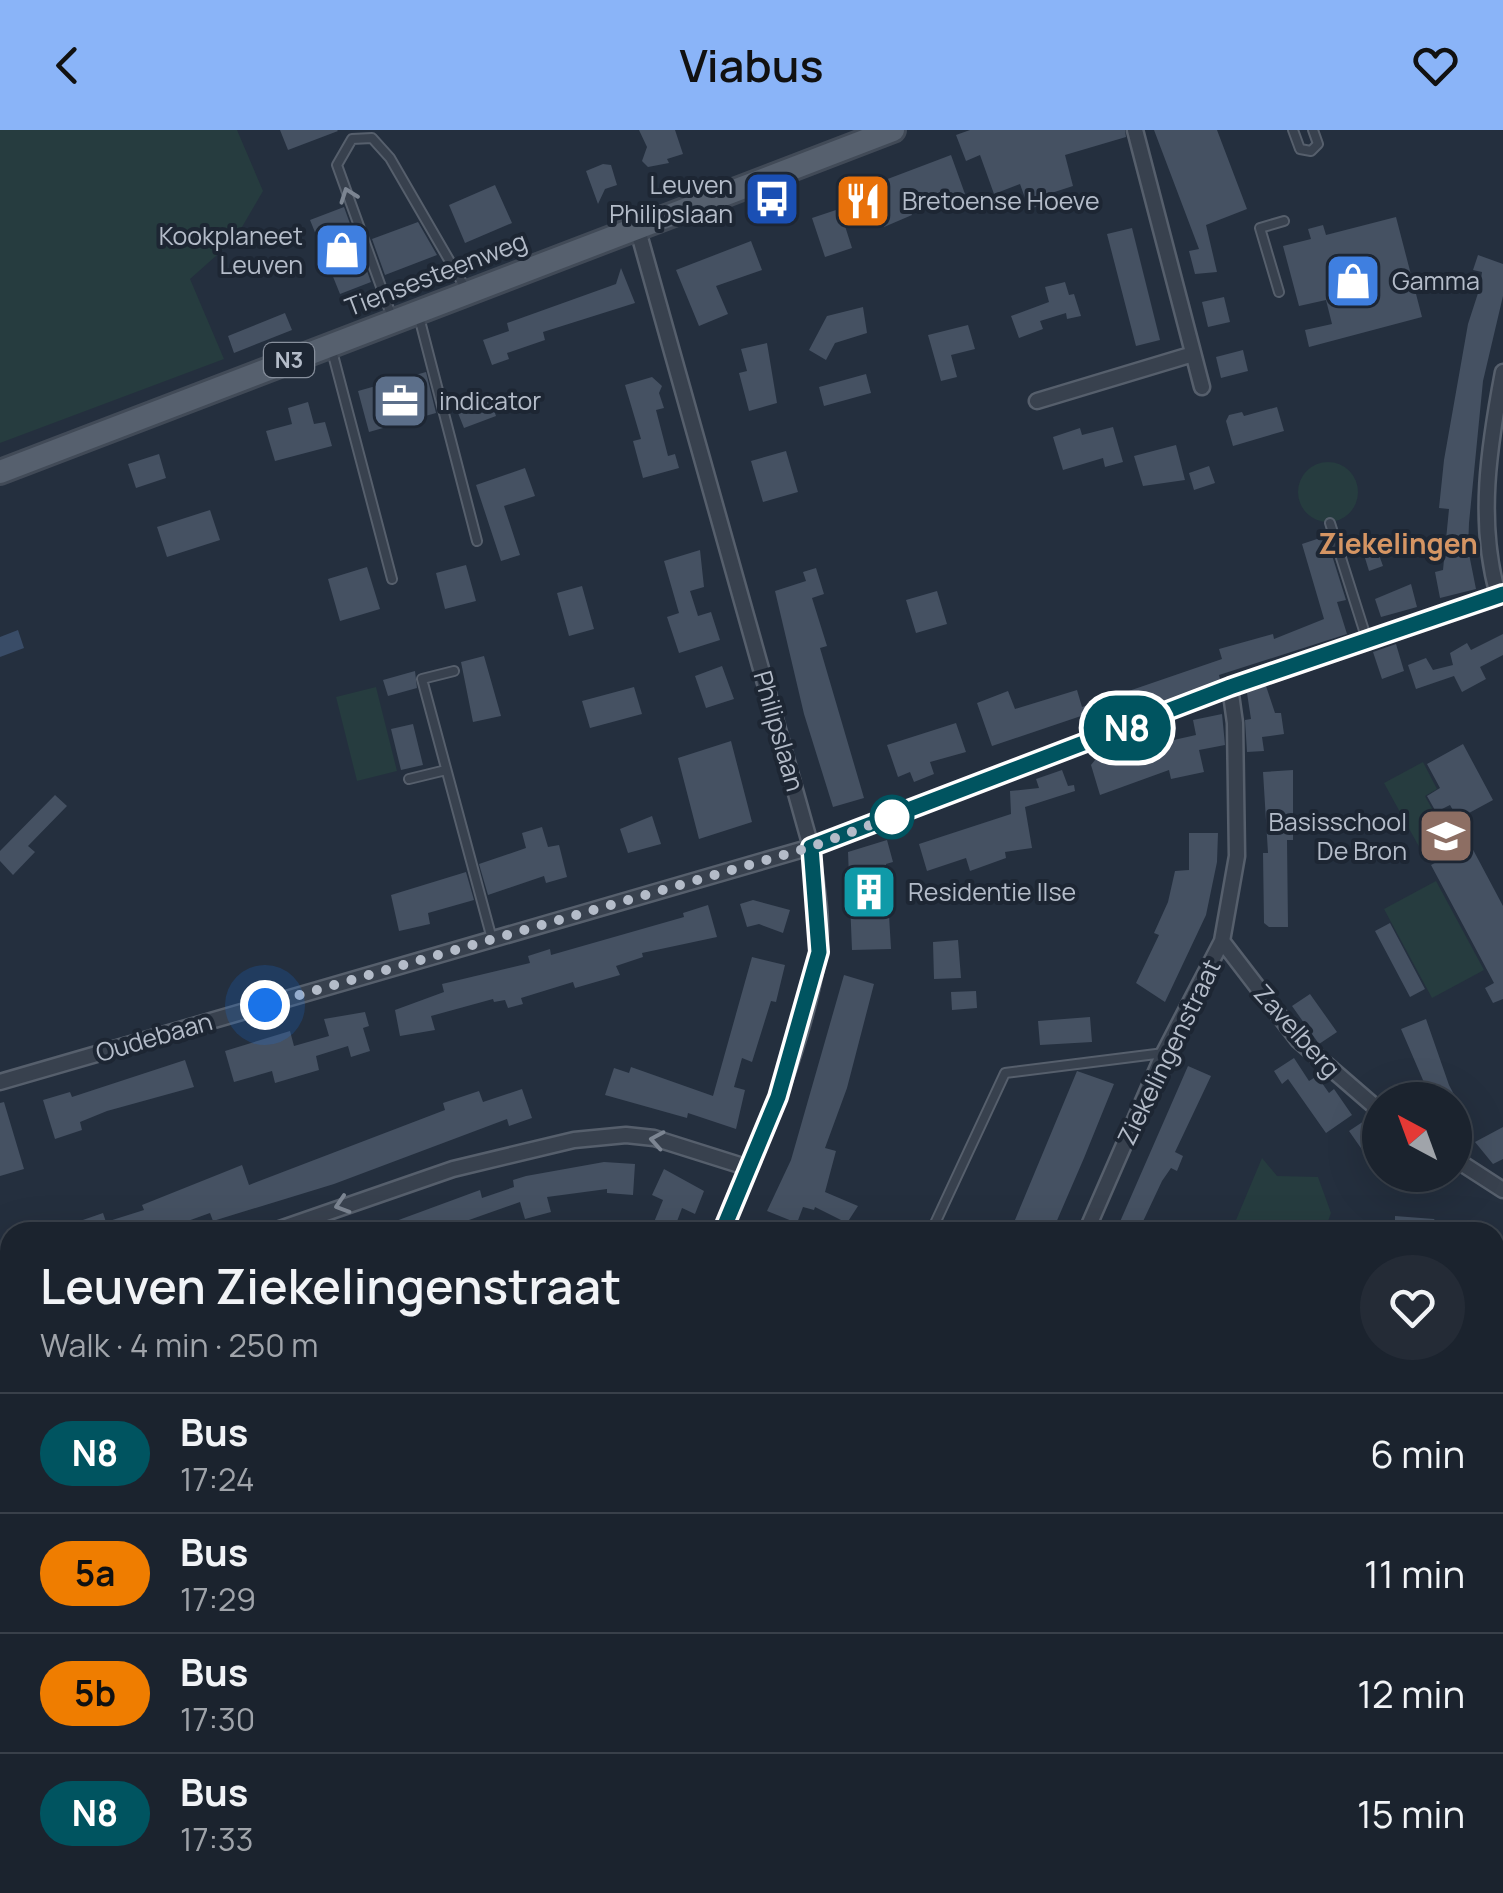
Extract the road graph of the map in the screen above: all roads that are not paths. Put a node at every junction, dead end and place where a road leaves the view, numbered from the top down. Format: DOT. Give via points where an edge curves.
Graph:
graph roads {
  1 [pos="893,130"];
  2 [pos="1134,130"];
  3 [pos="1293,130"];
  4 [pos="1313,130"];
  5 [pos="1284,220"];
  6 [pos="637,227"];
  7 [pos="468,292"];
  8 [pos="1279,292"];
  9 [pos="417,311"];
  10 [pos="394,320"];
  11 [pos="330,344"];
  12 [pos="1193,354"];
  13 [pos="1503,372"];
  14 [pos="1202,387"];
  15 [pos="1037,401"];
  16 [pos="0,472"];
  17 [pos="1330,523"];
  18 [pos="477,541"];
  19 [pos="392,578"];
  20 [pos="1501,594"];
  21 [pos="1367,640"];
  22 [pos="454,671"];
  23 [pos="1230,687"];
  24 [pos="446,770"];
  25 [pos="409,778"];
  26 [pos="811,847"];
  27 [pos="492,939"];
  28 [pos="1222,941"];
  29 [pos="1164,1053"];
  30 [pos="0,1082"];
  31 [pos="1362,1095"];
  32 [pos="750,1168"];
  33 [pos="1472,1171"];
  34 [pos="1503,1190"];
  35 [pos="300,1222"];
  36 [pos="726,1222"];
  37 [pos="936,1222"];
  38 [pos="1090,1222"];
  1 -- 6 [label="main road, Tiensesteenweg / N3"];
  2 -- 12 [label="street"];
  3 -- 4 [label="lane" via="1300,149 1311,151 1318,144"];
  5 -- 8 [label="lane" via="1260,228"];
  6 -- 7 [label="main road, Tiensesteenweg / N3"];
  6 -- 26 [label="street, Philipslaan"];
  7 -- 9 [label="main road, Tiensesteenweg / N3"];
  10 -- 7 [label="lane, one-way" via="338,164 352,139 372,138 390,158"];
  9 -- 10 [label="main road, Tiensesteenweg / N3"];
  9 -- 18 [label="lane"];
  10 -- 11 [label="main road, Tiensesteenweg / N3"];
  11 -- 16 [label="main road, Tiensesteenweg / N3"];
  11 -- 19 [label="lane"];
  12 -- 14 [label="street"];
  12 -- 15 [label="street"];
  13 -- 20 [label="street" via="1485,539"];
  17 -- 21 [label="lane"];
  20 -- 21 [label="street, Oudebaan"];
  21 -- 23 [label="street, Oudebaan"];
  22 -- 24 [label="lane" via="422,680"];
  23 -- 26 [label="street, Oudebaan"];
  23 -- 28 [label="street, Ziekelingenstraat" via="1237,856"];
  24 -- 25 [label="lane"];
  24 -- 27 [label="lane"];
  26 -- 27 [label="street, Oudebaan"];
  26 -- 32 [label="street, Philipslaan" via="819,952 778,1097"];
  27 -- 30 [label="street, Oudebaan"];
  28 -- 29 [label="street, Ziekelingenstraat"];
  28 -- 31 [label="street, Zavelberg" via="1298,1040"];
  29 -- 37 [label="lane" via="1005,1073"];
  29 -- 38 [label="street, Ziekelingenstraat"];
  32 -- 35 [label="street, one-way" via="654,1138 574,1140 452,1169"];
  32 -- 36 [label="street, Philipslaan"];
  33 -- 34 [label="street"];
}
